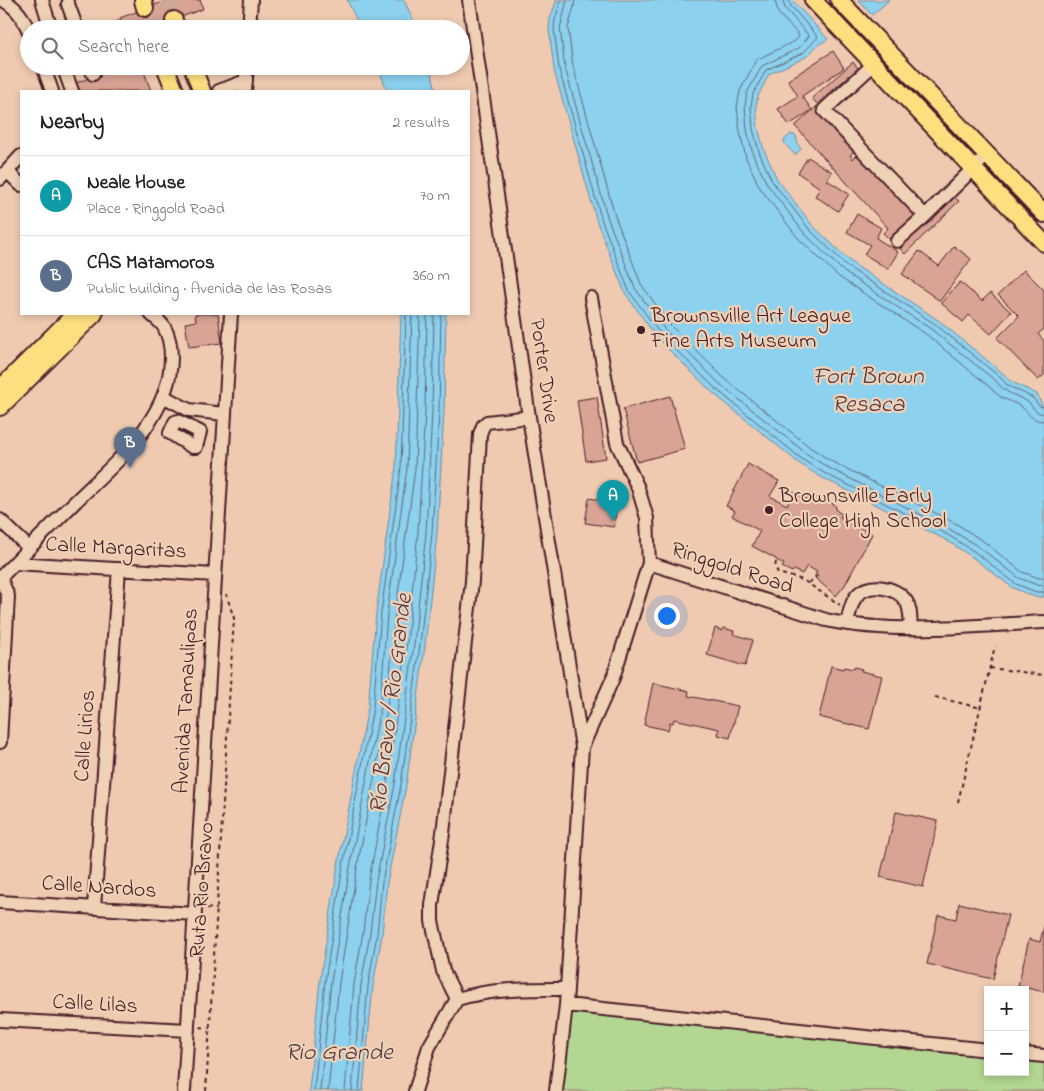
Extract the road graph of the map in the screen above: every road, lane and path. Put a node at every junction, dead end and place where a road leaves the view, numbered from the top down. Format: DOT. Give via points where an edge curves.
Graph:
graph roads {
  1 [pos="3,0"];
  2 [pos="42,0"];
  3 [pos="251,0"];
  4 [pos="469,0"];
  5 [pos="813,0"];
  6 [pos="839,0"];
  7 [pos="71,1"];
  8 [pos="24,20"];
  9 [pos="48,20"];
  10 [pos="75,20"];
  11 [pos="250,20"];
  12 [pos="874,64"];
  13 [pos="46,75"];
  14 [pos="67,75"];
  15 [pos="169,75"];
  16 [pos="196,75"];
  17 [pos="244,75"];
  18 [pos="240,87"];
  19 [pos="52,90"];
  20 [pos="72,90"];
  21 [pos="175,90"];
  22 [pos="202,90"];
  23 [pos="224,90"];
  24 [pos="987,155"];
  25 [pos="20,157"];
  26 [pos="973,169"];
  27 [pos="4,175"];
  28 [pos="20,184"];
  29 [pos="1044,214"];
  30 [pos="925,216"];
  31 [pos="897,241"];
  32 [pos="1044,243"];
  33 [pos="590,298"];
  34 [pos="74,315"];
  35 [pos="93,315"];
  36 [pos="152,315"];
  37 [pos="231,315"];
  38 [pos="54,344"];
  39 [pos="0,389"];
  40 [pos="163,396"];
  41 [pos="0,408"];
  42 [pos="190,410"];
  43 [pos="224,414"];
  44 [pos="529,418"];
  45 [pos="185,424"];
  46 [pos="0,520"];
  47 [pos="29,548"];
  48 [pos="776,562"];
  49 [pos="15,563"];
  50 [pos="649,563"];
  51 [pos="119,569"];
  52 [pos="799,574"];
  53 [pos="215,575"];
  54 [pos="816,576"];
  55 [pos="0,578"];
  56 [pos="797,578"];
  57 [pos="809,583"];
  58 [pos="226,594"];
  59 [pos="842,606"];
  60 [pos="1044,622"];
  61 [pos="847,624"];
  62 [pos="911,628"];
  63 [pos="995,646"];
  64 [pos="990,668"];
  65 [pos="1044,675"];
  66 [pos="935,696"];
  67 [pos="981,708"];
  68 [pos="0,742"];
  69 [pos="582,747"];
  70 [pos="958,802"];
  71 [pos="0,902"];
  72 [pos="94,907"];
  73 [pos="195,914"];
  74 [pos="567,989"];
  75 [pos="457,999"];
  76 [pos="566,1005"];
  77 [pos="0,1020"];
  78 [pos="188,1030"];
  79 [pos="984,1050"];
  80 [pos="1029,1054"];
  81 [pos="1044,1056"];
  82 [pos="184,1091"];
  83 [pos="206,1091"];
  84 [pos="415,1091"];
  85 [pos="556,1091"];
  1 -- 8 [label="street" via="14,6"];
  2 -- 9 [label="street"];
  3 -- 11 [label="street"];
  4 -- 44 [label="street, Porter Drive"];
  5 -- 12 [label="main road"];
  6 -- 24 [label="main road"];
  7 -- 10 [label="street"];
  12 -- 26 [label="main road"];
  12 -- 30 [label="street" via="824,110"];
  13 -- 19 [label="street"];
  14 -- 20 [label="street"];
  15 -- 21 [label="main road"];
  16 -- 22 [label="main road"];
  17 -- 18 [label="street"];
  18 -- 23 [label="street"];
  24 -- 26 [label="street"];
  24 -- 29 [label="main road"];
  25 -- 27 [label="street"];
  26 -- 30 [label="street"];
  26 -- 32 [label="main road"];
  27 -- 28 [label="street"];
  30 -- 31 [label="street"];
  33 -- 50 [label="street, Ringgold Road" via="616,443 638,488 647,518"];
  34 -- 38 [label="main road"];
  35 -- 38 [label="main road"];
  36 -- 40 [label="street" via="163,326 171,349 170,372"];
  37 -- 43 [label="street, Avenida Tamaulipas"];
  38 -- 39 [label="main road"];
  38 -- 41 [label="main road"];
  40 -- 42 [label="street"];
  40 -- 47 [label="street" via="152,418 132,444"];
  42 -- 43 [label="street"];
  42 -- 45 [label="street"];
  43 -- 53 [label="street, Avenida Tamaulipas"];
  44 -- 69 [label="street, Porter Drive"];
  44 -- 75 [label="street" via="487,422 480,434 472,581 432,905 432,922 443,972"];
  46 -- 47 [label="street, Calle Margaritas"];
  47 -- 49 [label="street"];
  48 -- 56 [label="path" via="778,572"];
  49 -- 51 [label="street, Calle Margaritas"];
  49 -- 55 [label="street"];
  50 -- 61 [label="street, Ringgold Road"];
  50 -- 69 [label="street" via="613,678"];
  51 -- 53 [label="street, Calle Margaritas"];
  51 -- 72 [label="street, Calle Lirios"];
  52 -- 56 [label="path"];
  53 -- 73 [label="street, Avenida Tamaulipas"];
  54 -- 57 [label="path"];
  55 -- 68 [label="street" via="8,596"];
  56 -- 57 [label="path"];
  57 -- 59 [label="path"];
  58 -- 83 [label="path, Ruta Rio Bravo" via="234,618"];
  60 -- 62 [label="street, Ringgold Road"];
  61 -- 62 [label="street, Ringgold Road"];
  61 -- 62 [label="street" via="856,596 865,589 892,589 907,603"];
  63 -- 64 [label="path"];
  64 -- 65 [label="path"];
  64 -- 67 [label="path"];
  66 -- 67 [label="path"];
  67 -- 70 [label="path"];
  69 -- 74 [label="street"];
  71 -- 72 [label="street, Calle Nardos"];
  72 -- 73 [label="street, Calle Nardos"];
  73 -- 78 [label="street, Avenida Tamaulipas"];
  74 -- 75 [label="street" via="510,989"];
  74 -- 76 [label="street"];
  75 -- 84 [label="street" via="429,1047"];
  76 -- 79 [label="street"];
  76 -- 85 [label="street"];
  77 -- 78 [label="street, Calle Lilas"];
  78 -- 82 [label="street, Avenida Tamaulipas"];
  80 -- 81 [label="street"];
}
